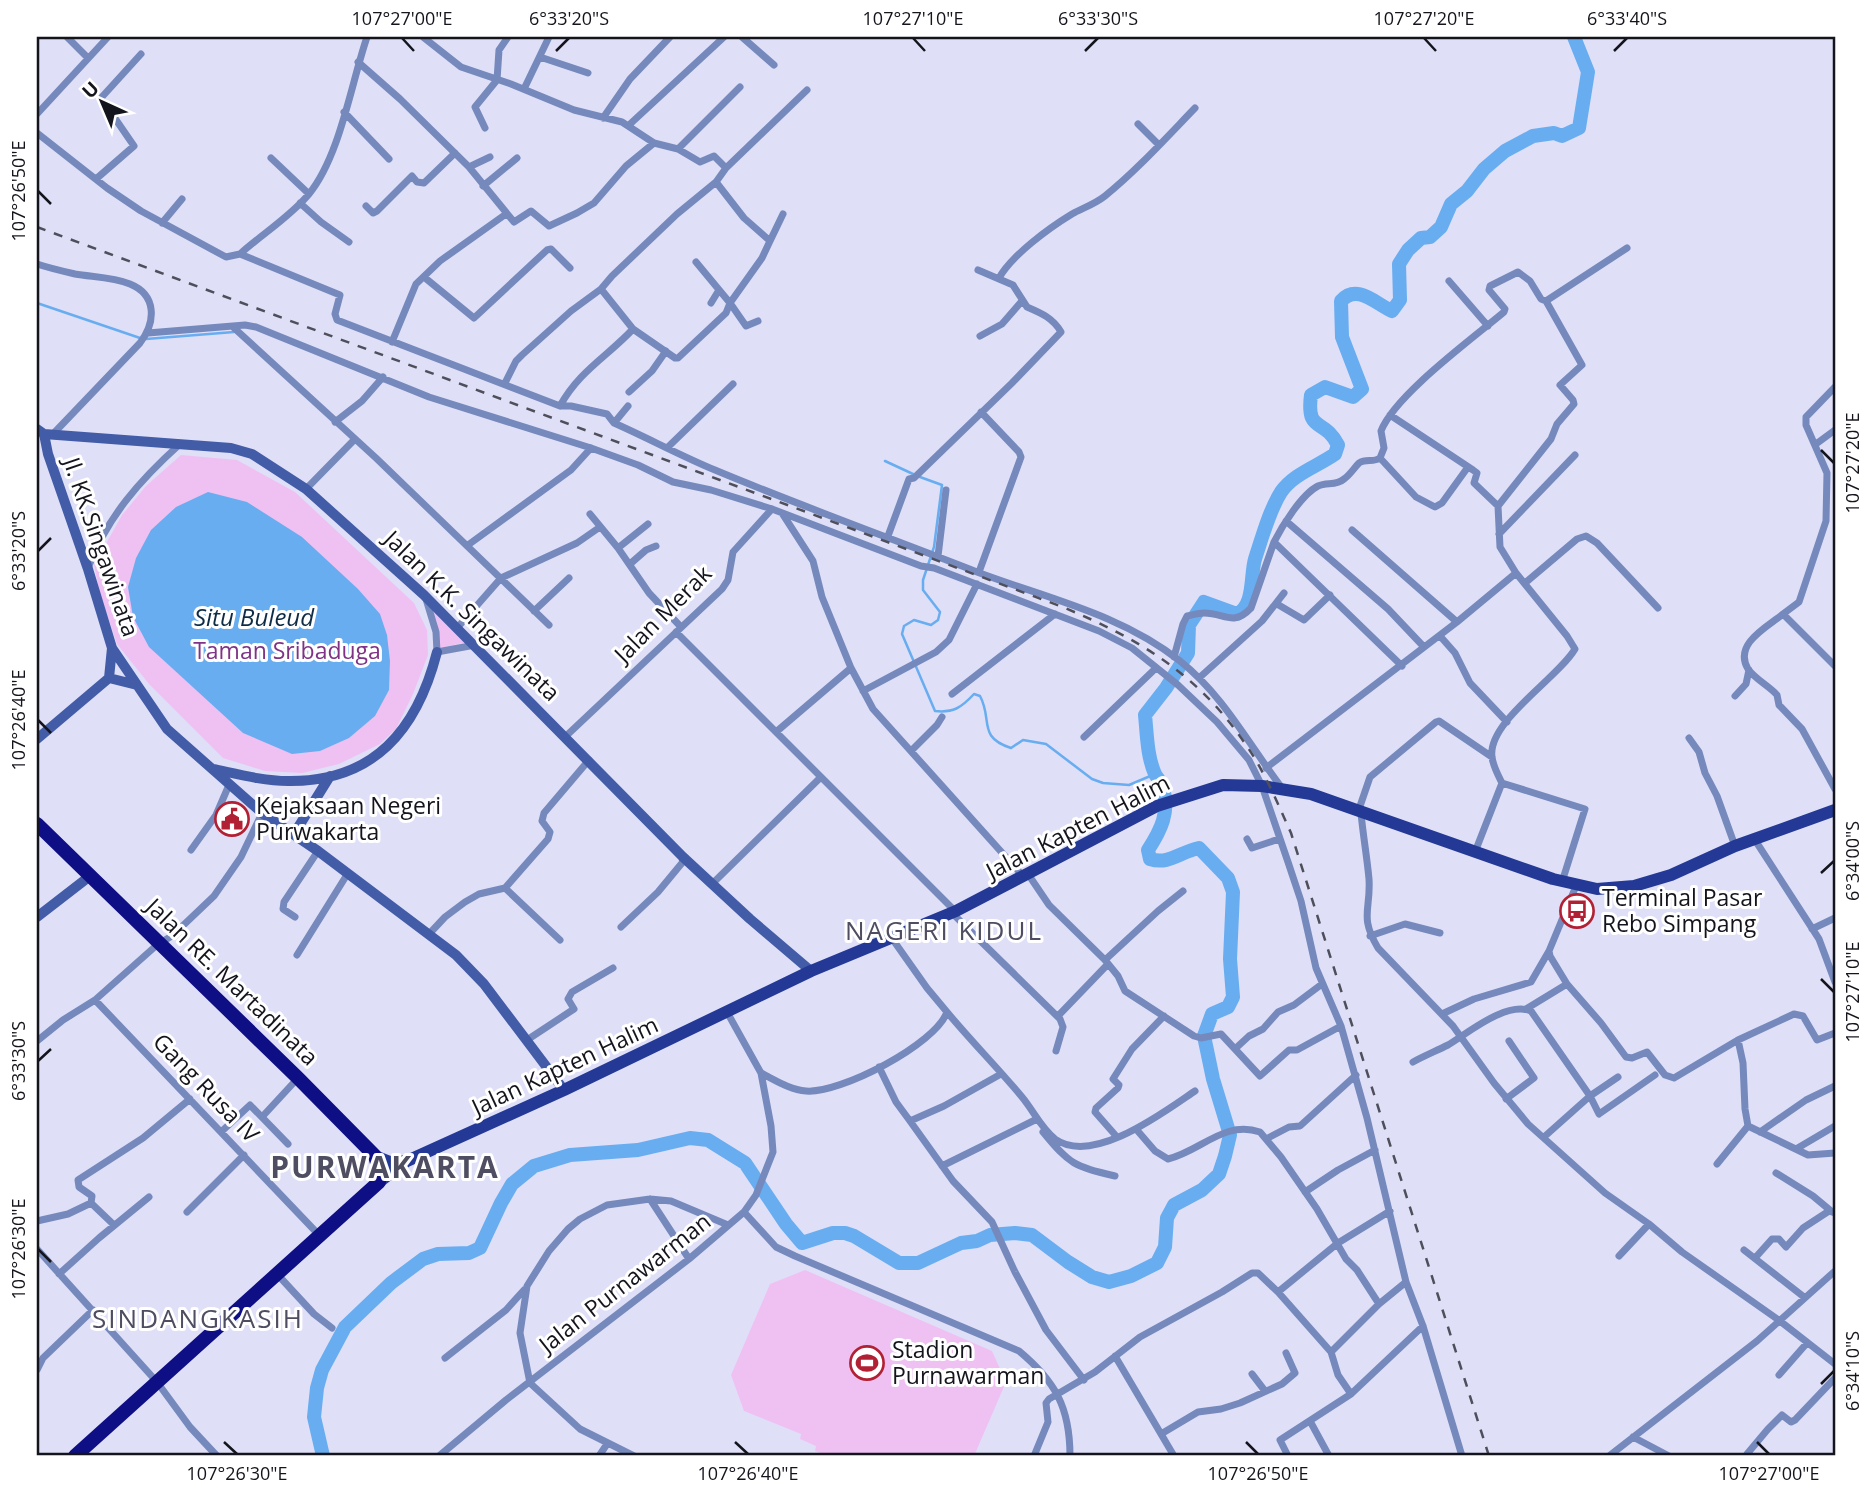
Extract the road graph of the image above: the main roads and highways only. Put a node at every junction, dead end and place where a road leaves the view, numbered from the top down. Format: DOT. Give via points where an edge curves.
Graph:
graph roads {
  1 [pos="1835,810"];
  2 [pos="37,824"];
  3 [pos="375,1156"];
  4 [pos="407,1161"];
  5 [pos="379,1182"];
  6 [pos="75,1456"];
  1 -- 4 [label="main road, Jalan Kapten Halim" via="1671,875 1634,886 1597,889 1562,882 1311,794 1223,785 1157,806 954,912 811,971"];
  2 -- 3 [label="highway, Jalan RE. Martadinata"];
  3 -- 4 [label="main road" via="390,1162"];
  3 -- 5 [label="highway"];
  4 -- 5 [label="main road, Jalan Kapten Halim"];
  5 -- 6 [label="highway"];
}
